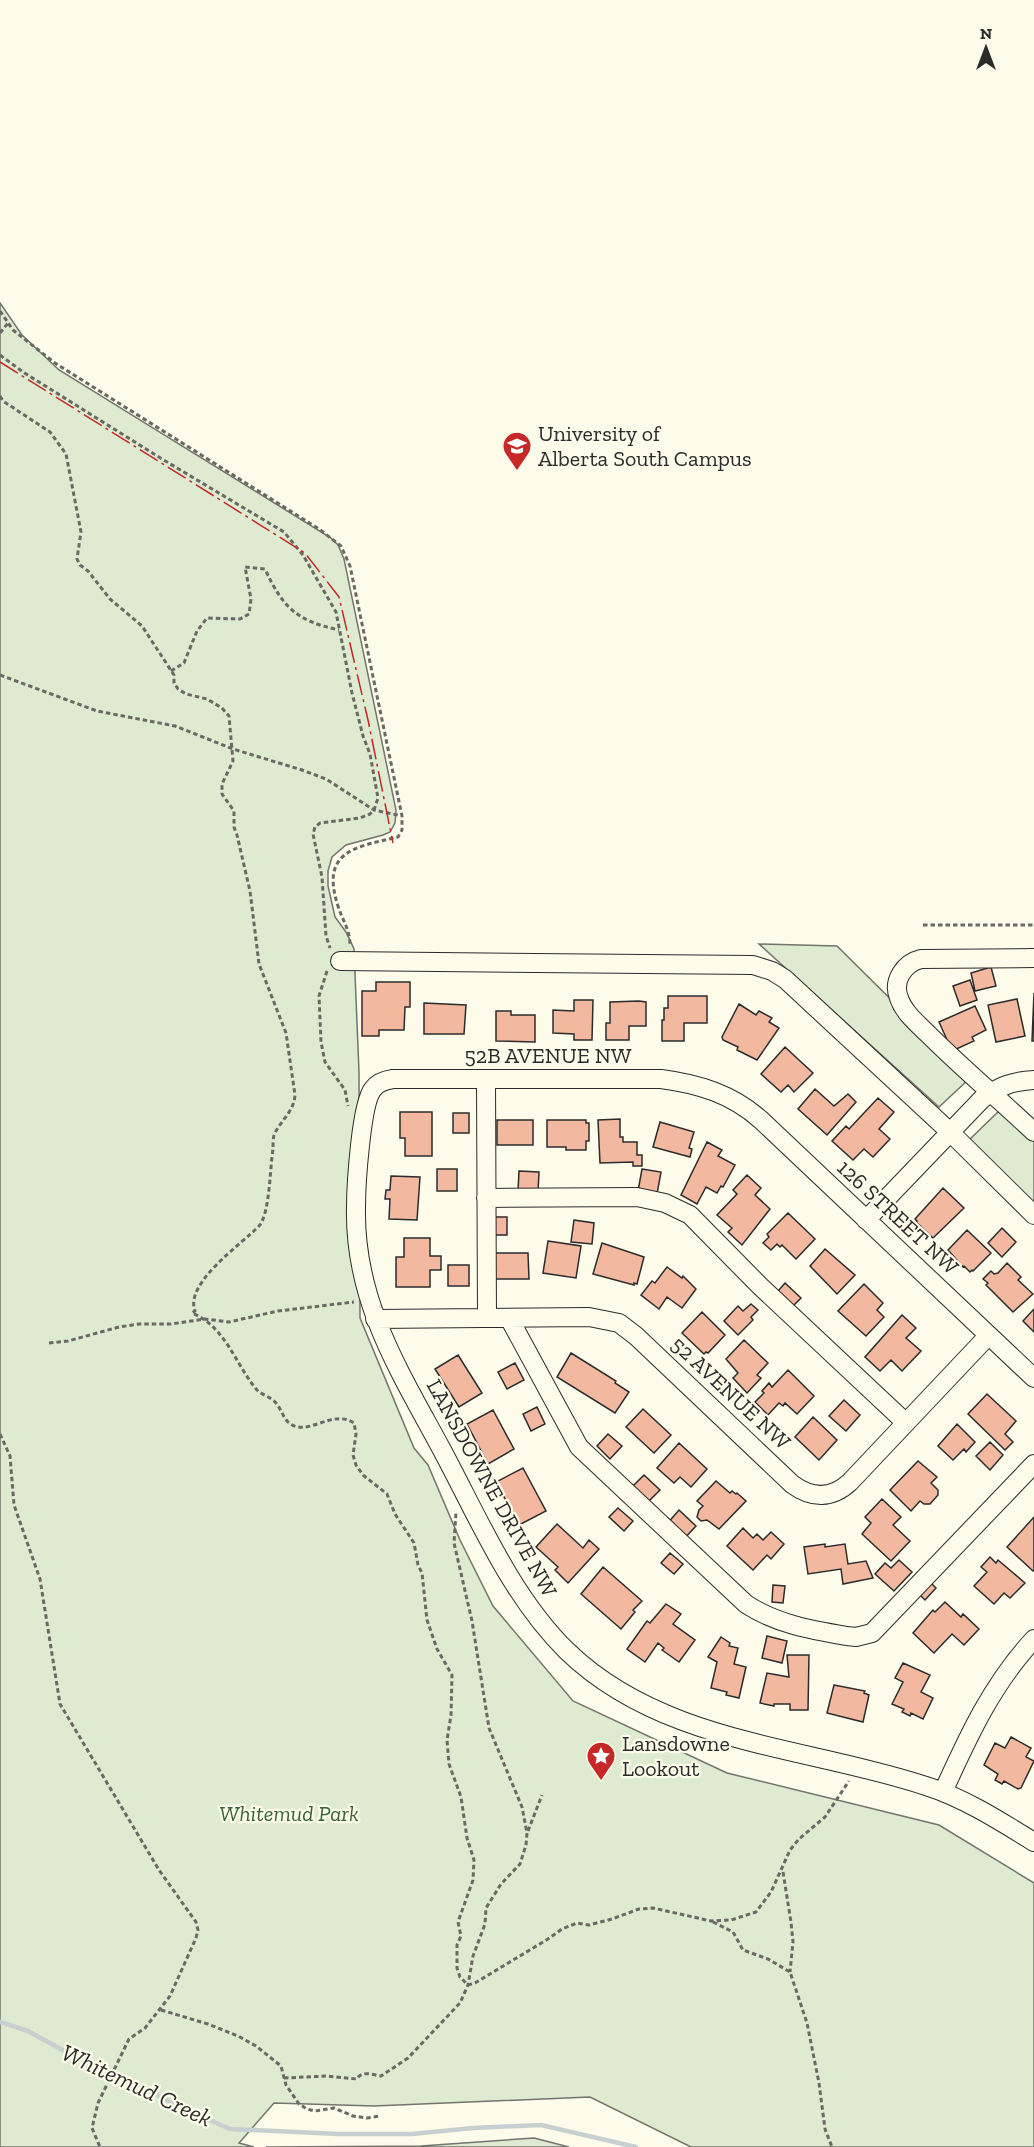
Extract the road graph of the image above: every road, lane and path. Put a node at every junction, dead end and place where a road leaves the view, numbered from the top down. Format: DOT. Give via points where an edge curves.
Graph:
graph roads {
  1 [pos="0,311"];
  2 [pos="8,323"];
  3 [pos="0,333"];
  4 [pos="0,355"];
  5 [pos="0,396"];
  6 [pos="339,630"];
  7 [pos="171,671"];
  8 [pos="0,675"];
  9 [pos="233,749"];
  10 [pos="374,810"];
  11 [pos="402,816"];
  12 [pos="923,925"];
  13 [pos="1034,925"];
  14 [pos="326,936"];
  15 [pos="1034,958"];
  16 [pos="336,959"];
  17 [pos="486,1079"];
  18 [pos="1034,1080"];
  19 [pos="372,1090"];
  20 [pos="991,1092"];
  21 [pos="726,1096"];
  22 [pos="364,1121"];
  23 [pos="950,1132"];
  24 [pos="1034,1132"];
  25 [pos="486,1198"];
  26 [pos="1034,1215"];
  27 [pos="866,1220"];
  28 [pos="369,1300"];
  29 [pos="486,1318"];
  30 [pos="509,1318"];
  31 [pos="375,1319"];
  32 [pos="205,1320"];
  33 [pos="988,1336"];
  34 [pos="50,1343"];
  35 [pos="1034,1378"];
  36 [pos="905,1422"];
  37 [pos="0,1434"];
  38 [pos="1034,1464"];
  39 [pos="460,1484"];
  40 [pos="1030,1650"];
  41 [pos="858,1767"];
  42 [pos="943,1792"];
  43 [pos="542,1795"];
  44 [pos="527,1833"];
  45 [pos="1034,1842"];
  46 [pos="783,1870"];
  47 [pos="711,1921"];
  48 [pos="790,1972"];
  49 [pos="468,1985"];
  50 [pos="161,2010"];
  51 [pos="284,2078"];
  52 [pos="381,2116"];
  53 [pos="100,2147"];
  54 [pos="832,2147"];
  1 -- 2 [label="path"];
  2 -- 3 [label="path"];
  2 -- 11 [label="path" via="55,363 320,529 341,546 355,585"];
  4 -- 6 [label="path" via="284,532 336,612"];
  5 -- 7 [label="path" via="50,432 66,454 81,532 77,559 110,598 142,626"];
  6 -- 7 [label="path" via="313,624 293,612 275,592 265,569 245,567 251,598 249,614 240,619 207,618 184,663"];
  6 -- 10 [label="path" via="370,754 378,798"];
  7 -- 9 [label="path" via="178,689 207,699 229,716"];
  8 -- 9 [label="path" via="97,711 175,726"];
  9 -- 10 [label="path" via="326,779"];
  9 -- 32 [label="path" via="222,794 234,811 260,964 286,1033 295,1101 274,1136 267,1209 261,1224 221,1260 197,1289 192,1313"];
  10 -- 11 [label="path"];
  10 -- 14 [label="path" via="360,818 315,827"];
  11 -- 16 [label="path" via="398,837 358,847 338,860 334,888 350,931"];
  12 -- 13 [label="path"];
  14 -- 16 [label="path"];
  14 -- 16 [label="path"];
  15 -- 20 [label="street" via="921,959 907,966 898,981 899,999 908,1013"];
  16 -- 22 [label="path" via="319,996 321,1042 325,1062 345,1090 348,1106"];
  16 -- 23 [label="street" via="753,965 785,979"];
  17 -- 19 [label="street, 52B AVENUE NW" via="393,1079"];
  17 -- 21 [label="street, 52B AVENUE NW" via="661,1079 703,1086"];
  17 -- 25 [label="street"];
  18 -- 20 [label="street" via="1009,1083"];
  19 -- 22 [label="street, LANSDOWNE DRIVE NW"];
  20 -- 23 [label="street"];
  20 -- 24 [label="street"];
  21 -- 27 [label="street, 126 STREET NW" via="751,1112"];
  22 -- 28 [label="street, LANSDOWNE DRIVE NW" via="356,1226"];
  23 -- 26 [label="street"];
  23 -- 27 [label="street"];
  25 -- 29 [label="street"];
  25 -- 36 [label="street" via="637,1197 677,1208 701,1226"];
  27 -- 33 [label="street, 126 STREET NW"];
  28 -- 31 [label="street, LANSDOWNE DRIVE NW"];
  28 -- 32 [label="path" via="278,1311 229,1322"];
  29 -- 30 [label="street, 52 AVENUE NW"];
  29 -- 31 [label="street, 52 AVENUE NW"];
  30 -- 36 [label="street, 52 AVENUE NW" via="589,1317 619,1323 792,1484 814,1496 844,1488"];
  30 -- 38 [label="street" via="579,1447 746,1604 786,1623 847,1636 872,1633"];
  31 -- 39 [label="street, LANSDOWNE DRIVE NW"];
  32 -- 34 [label="path" via="118,1327"];
  32 -- 49 [label="path" via="221,1334 258,1391 275,1401 289,1423 299,1428 337,1418 354,1423 356,1465 387,1494 414,1543 427,1620 452,1675 449,1764 462,1797 466,1838 474,1860 473,1880 458,1922 461,1936 457,1968"];
  33 -- 35 [label="street, 126 STREET NW"];
  33 -- 36 [label="street, 52 AVENUE NW"];
  37 -- 50 [label="path" via="10,1456 14,1505 40,1579 60,1704 159,1870 196,1922 198,1930 180,1977"];
  39 -- 41 [label="street, LANSDOWNE DRIVE NW" via="530,1608 566,1650 599,1678 675,1719"];
  39 -- 44 [label="path" via="454,1543 489,1728 522,1807"];
  40 -- 42 [label="street" via="988,1700"];
  41 -- 42 [label="street, LANSDOWNE DRIVE NW"];
  41 -- 46 [label="path" via="825,1817 790,1850"];
  42 -- 45 [label="street, LANSDOWNE DRIVE NW"];
  43 -- 44 [label="path"];
  44 -- 49 [label="path" via="520,1864 486,1908"];
  46 -- 47 [label="path" via="756,1912"];
  46 -- 48 [label="path" via="793,1942"];
  47 -- 48 [label="path" via="733,1932 743,1950"];
  47 -- 49 [label="path" via="653,1908 588,1925 577,1923"];
  48 -- 54 [label="path" via="807,2023 825,2129"];
  49 -- 51 [label="path" via="460,2003 408,2058 381,2076 366,2073 357,2079"];
  50 -- 51 [label="path" via="247,2041 273,2058 281,2066"];
  50 -- 53 [label="path" via="129,2039 98,2103 92,2128"];
  51 -- 52 [label="path" via="299,2104 307,2109 334,2108 352,2116"];
}
